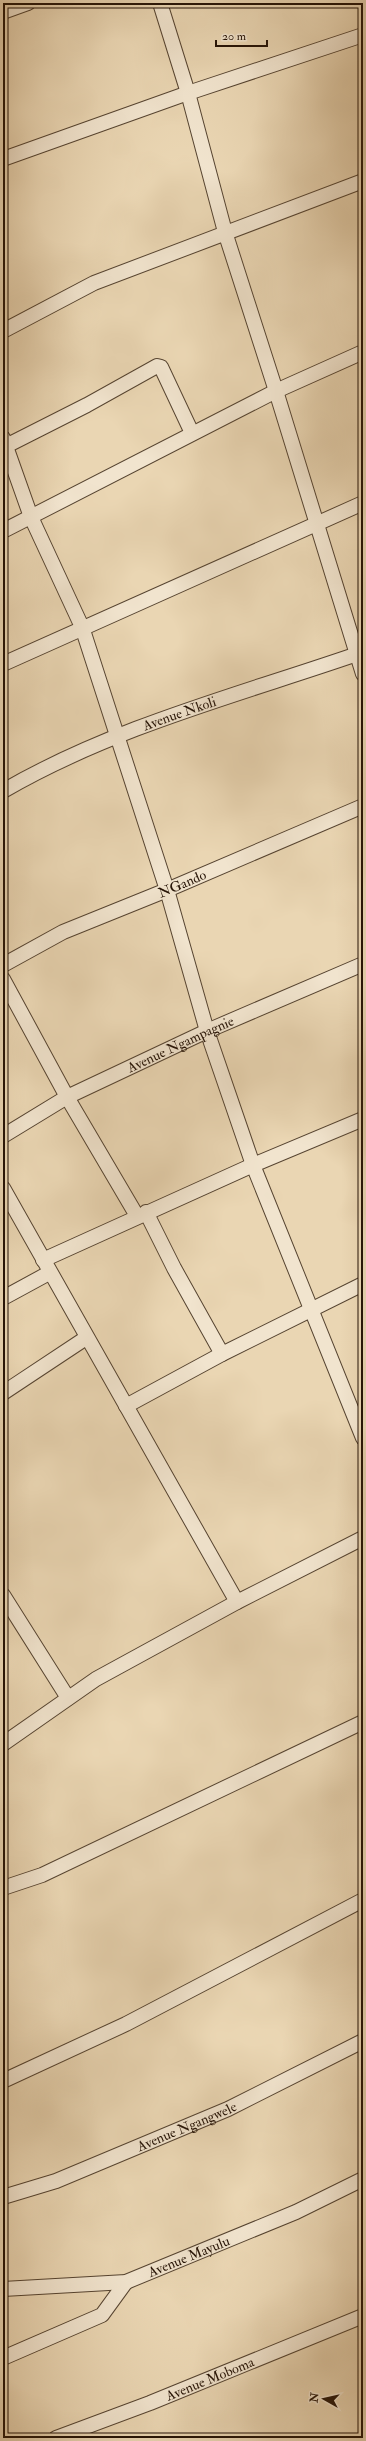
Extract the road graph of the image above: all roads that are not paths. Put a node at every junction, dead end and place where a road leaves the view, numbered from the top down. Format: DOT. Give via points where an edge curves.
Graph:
graph roads {
  1 [pos="28,3"];
  2 [pos="160,3"];
  3 [pos="3,12"];
  4 [pos="363,35"];
  5 [pos="188,93"];
  6 [pos="3,159"];
  7 [pos="363,181"];
  8 [pos="225,232"];
  9 [pos="3,331"];
  10 [pos="363,352"];
  11 [pos="276,391"];
  12 [pos="192,433"];
  13 [pos="4,442"];
  14 [pos="363,502"];
  15 [pos="31,517"];
  16 [pos="316,523"];
  17 [pos="3,531"];
  18 [pos="82,627"];
  19 [pos="360,653"];
  20 [pos="3,664"];
  21 [pos="363,674"];
  22 [pos="117,734"];
  23 [pos="3,791"];
  24 [pos="363,806"];
  25 [pos="166,890"];
  26 [pos="363,964"];
  27 [pos="3,965"];
  28 [pos="3,978"];
  29 [pos="207,1031"];
  30 [pos="67,1097"];
  31 [pos="363,1119"];
  32 [pos="3,1136"];
  33 [pos="253,1165"];
  34 [pos="3,1188"];
  35 [pos="142,1214"];
  36 [pos="46,1266"];
  37 [pos="363,1284"];
  38 [pos="3,1298"];
  39 [pos="311,1310"];
  40 [pos="86,1338"];
  41 [pos="222,1354"];
  42 [pos="3,1392"];
  43 [pos="126,1406"];
  44 [pos="357,1408"];
  45 [pos="363,1438"];
  46 [pos="363,1538"];
  47 [pos="3,1594"];
  48 [pos="237,1602"];
  49 [pos="68,1698"];
  50 [pos="363,1722"];
  51 [pos="3,1744"];
  52 [pos="3,1888"];
  53 [pos="363,1900"];
  54 [pos="363,2041"];
  55 [pos="3,2081"];
  56 [pos="363,2179"];
  57 [pos="3,2197"];
  58 [pos="126,2282"];
  59 [pos="3,2289"];
  60 [pos="363,2316"];
  61 [pos="3,2358"];
  62 [pos="56,2438"];
  1 -- 3 [label="street"];
  2 -- 5 [label="street"];
  4 -- 5 [label="street"];
  5 -- 6 [label="street"];
  5 -- 8 [label="street"];
  7 -- 8 [label="street"];
  8 -- 9 [label="street" via="94,283"];
  8 -- 11 [label="street"];
  10 -- 11 [label="street"];
  11 -- 12 [label="street"];
  11 -- 16 [label="street"];
  12 -- 13 [label="street" via="162,367 157,366 87,405"];
  12 -- 15 [label="street"];
  13 -- 15 [label="street"];
  14 -- 16 [label="street"];
  15 -- 17 [label="street"];
  15 -- 18 [label="street"];
  16 -- 18 [label="street"];
  16 -- 19 [label="street"];
  18 -- 20 [label="street"];
  18 -- 22 [label="street"];
  19 -- 21 [label="street"];
  19 -- 22 [label="street, Avenue Nkoli"];
  22 -- 23 [label="street, Avenue Nkoli"];
  22 -- 25 [label="street"];
  24 -- 25 [label="street, NGando"];
  25 -- 27 [label="street, NGando" via="64,932"];
  25 -- 29 [label="street"];
  26 -- 29 [label="street, Avenue Ngampagnie"];
  28 -- 30 [label="street"];
  29 -- 30 [label="street, Avenue Ngampagnie"];
  29 -- 33 [label="street"];
  30 -- 32 [label="street, Avenue Ngampagnie"];
  30 -- 35 [label="street"];
  31 -- 33 [label="street"];
  33 -- 35 [label="street"];
  33 -- 39 [label="street"];
  34 -- 36 [label="street"];
  35 -- 36 [label="street"];
  35 -- 41 [label="street"];
  36 -- 38 [label="street"];
  36 -- 40 [label="street"];
  37 -- 39 [label="street"];
  39 -- 41 [label="street"];
  39 -- 44 [label="street"];
  40 -- 42 [label="street"];
  40 -- 43 [label="street"];
  41 -- 43 [label="street"];
  43 -- 48 [label="street"];
  44 -- 45 [label="street"];
  46 -- 48 [label="street"];
  47 -- 49 [label="street"];
  48 -- 49 [label="street" via="96,1679"];
  49 -- 51 [label="street"];
  50 -- 52 [label="street" via="42,1875"];
  53 -- 55 [label="street" via="126,2024"];
  54 -- 57 [label="street, Avenue Ngangwele" via="228,2109 56,2181"];
  56 -- 58 [label="street, Avenue Mayulu" via="296,2212"];
  58 -- 59 [label="street, Avenue Mayulu"];
  58 -- 61 [label="street" via="102,2315"];
  60 -- 62 [label="street, Avenue Moboma" via="150,2403"];
}
